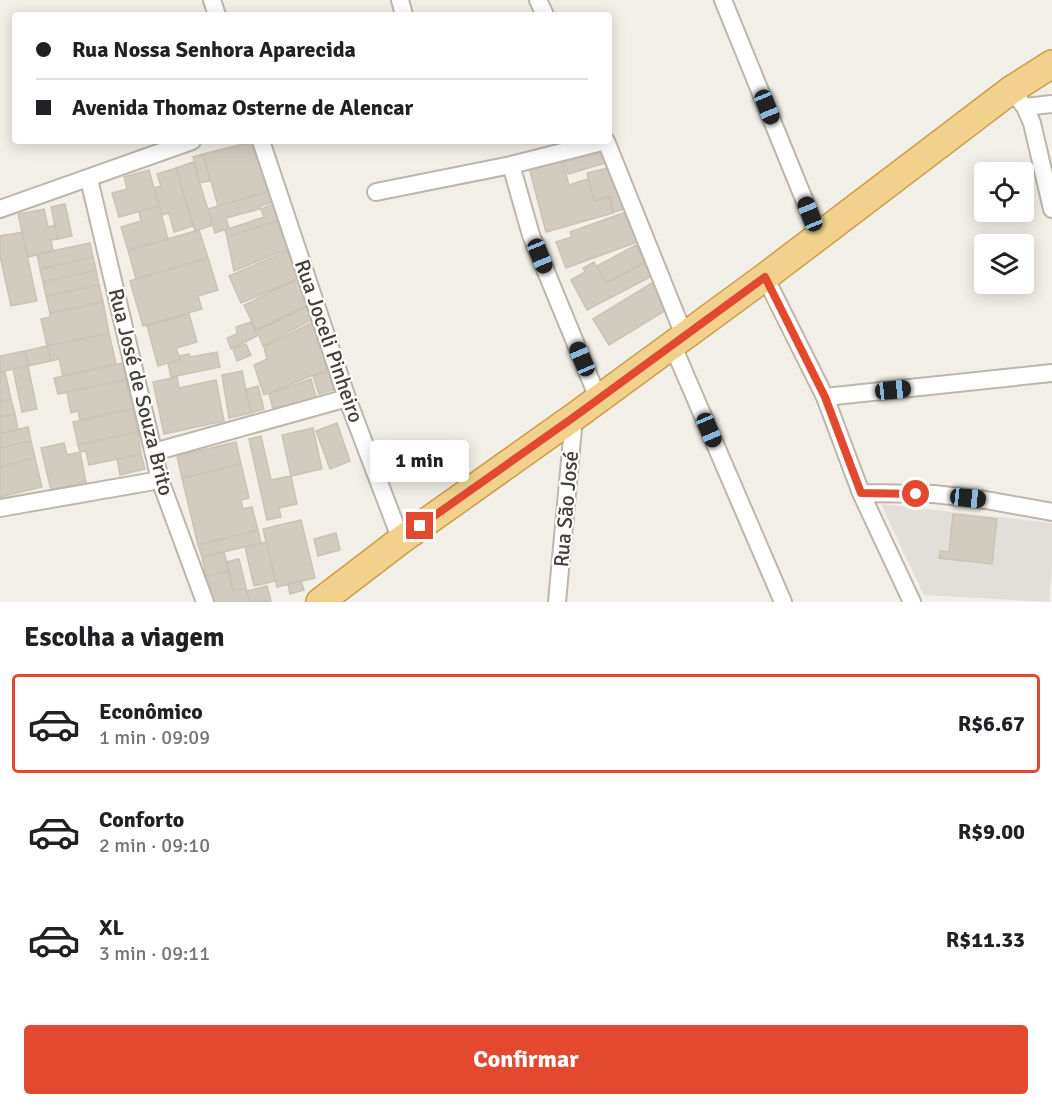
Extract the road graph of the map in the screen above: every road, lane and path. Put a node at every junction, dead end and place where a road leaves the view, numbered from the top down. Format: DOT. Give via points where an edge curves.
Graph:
graph roads {
  1 [pos="723,0"];
  2 [pos="1052,64"];
  3 [pos="1018,98"];
  4 [pos="1052,104"];
  5 [pos="184,144"];
  6 [pos="262,144"];
  7 [pos="594,144"];
  8 [pos="607,144"];
  9 [pos="511,165"];
  10 [pos="89,179"];
  11 [pos="376,192"];
  12 [pos="0,209"];
  13 [pos="1052,209"];
  14 [pos="819,236"];
  15 [pos="765,277"];
  16 [pos="678,339"];
  17 [pos="1052,373"];
  18 [pos="825,397"];
  19 [pos="347,398"];
  20 [pos="598,398"];
  21 [pos="574,417"];
  22 [pos="154,452"];
  23 [pos="160,480"];
  24 [pos="861,493"];
  25 [pos="0,508"];
  26 [pos="1052,512"];
  27 [pos="401,540"];
  28 [pos="205,602"];
  29 [pos="320,602"];
  30 [pos="557,602"];
  31 [pos="783,602"];
  32 [pos="912,602"];
  1 -- 14 [label="street"];
  2 -- 3 [label="highway"];
  3 -- 4 [label="street"];
  3 -- 13 [label="street" via="1032,123"];
  3 -- 14 [label="highway"];
  5 -- 10 [label="street"];
  6 -- 19 [label="street, Rua Joceli Pinheiro"];
  7 -- 9 [label="street"];
  8 -- 16 [label="street"];
  9 -- 11 [label="street"];
  9 -- 20 [label="street" via="531,235"];
  10 -- 12 [label="street"];
  10 -- 22 [label="street, Rua José de Souza Brito"];
  14 -- 15 [label="highway"];
  15 -- 16 [label="highway"];
  15 -- 18 [label="street"];
  16 -- 20 [label="highway"];
  16 -- 31 [label="street"];
  17 -- 18 [label="street"];
  18 -- 24 [label="street"];
  19 -- 22 [label="street"];
  19 -- 27 [label="street, Rua Joceli Pinheiro"];
  20 -- 21 [label="highway"];
  21 -- 27 [label="highway"];
  21 -- 30 [label="street, Rua São José"];
  22 -- 23 [label="street, Rua José de Souza Brito"];
  23 -- 25 [label="street"];
  23 -- 28 [label="street, Rua José de Souza Brito"];
  24 -- 26 [label="street" via="934,494"];
  24 -- 32 [label="street"];
  27 -- 29 [label="highway"];
}
